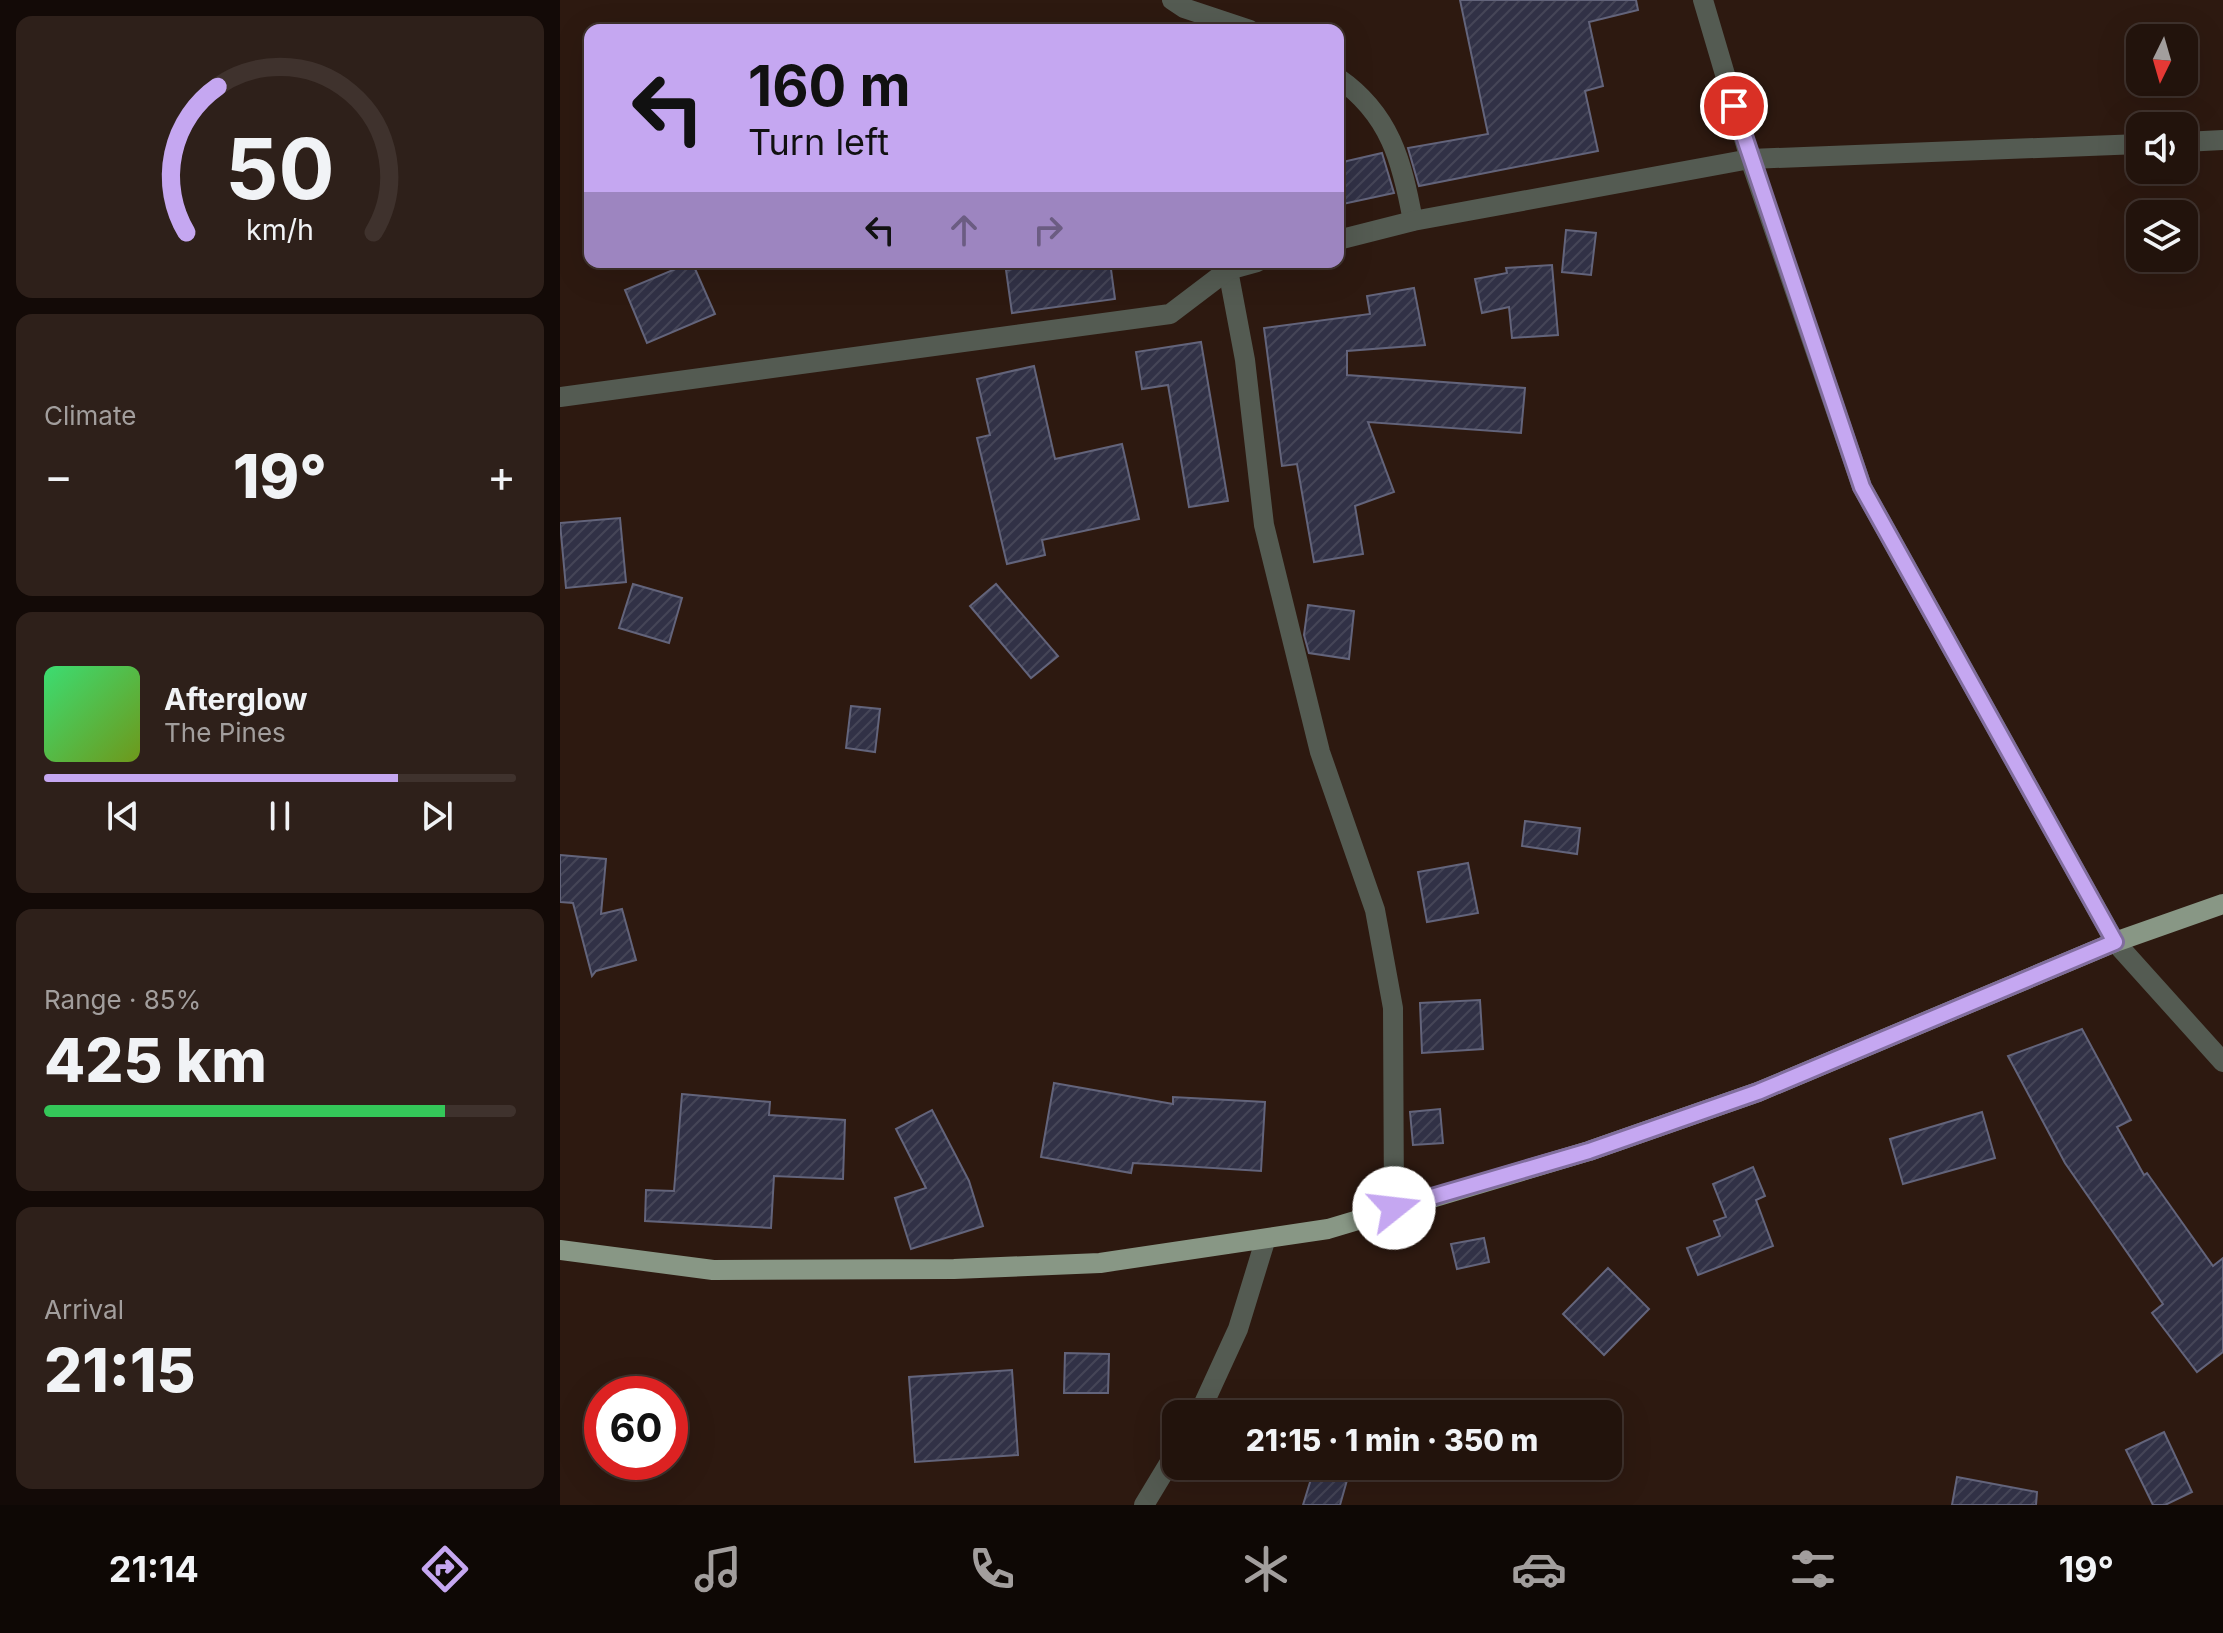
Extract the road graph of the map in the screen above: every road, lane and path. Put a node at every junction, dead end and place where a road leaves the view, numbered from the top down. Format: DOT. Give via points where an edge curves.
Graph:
graph roads {
  1 [pos="1172,0"];
  2 [pos="1703,0"];
  3 [pos="1232,24"];
  4 [pos="1344,82"];
  5 [pos="2223,140"];
  6 [pos="2198,141"];
  7 [pos="2126,145"];
  8 [pos="1750,159"];
  9 [pos="1413,221"];
  10 [pos="1344,238"];
  11 [pos="1235,268"];
  12 [pos="1228,270"];
  13 [pos="560,397"];
  14 [pos="2223,904"];
  15 [pos="2115,942"];
  16 [pos="2223,1062"];
  17 [pos="1394,1208"];
  18 [pos="1265,1241"];
  19 [pos="560,1250"];
  20 [pos="1205,1400"];
  21 [pos="1162,1475"];
  22 [pos="1144,1505"];
  1 -- 3 [label="street"];
  2 -- 8 [label="street"];
  4 -- 9 [label="street" via="1364,95 1381,119 1403,169"];
  5 -- 6 [label="street"];
  7 -- 8 [label="street"];
  8 -- 9 [label="street"];
  8 -- 15 [label="street" via="1862,487"];
  9 -- 10 [label="street"];
  11 -- 12 [label="street"];
  12 -- 13 [label="street" via="1170,314"];
  12 -- 17 [label="street" via="1245,360 1264,525 1320,752 1375,910 1390,994"];
  14 -- 15 [label="main road"];
  15 -- 16 [label="street"];
  15 -- 17 [label="main road" via="1758,1092 1589,1151"];
  17 -- 18 [label="main road"];
  18 -- 19 [label="main road" via="1100,1263 846,1272 713,1270"];
  18 -- 20 [label="street" via="1238,1329"];
  21 -- 22 [label="street"];
}
